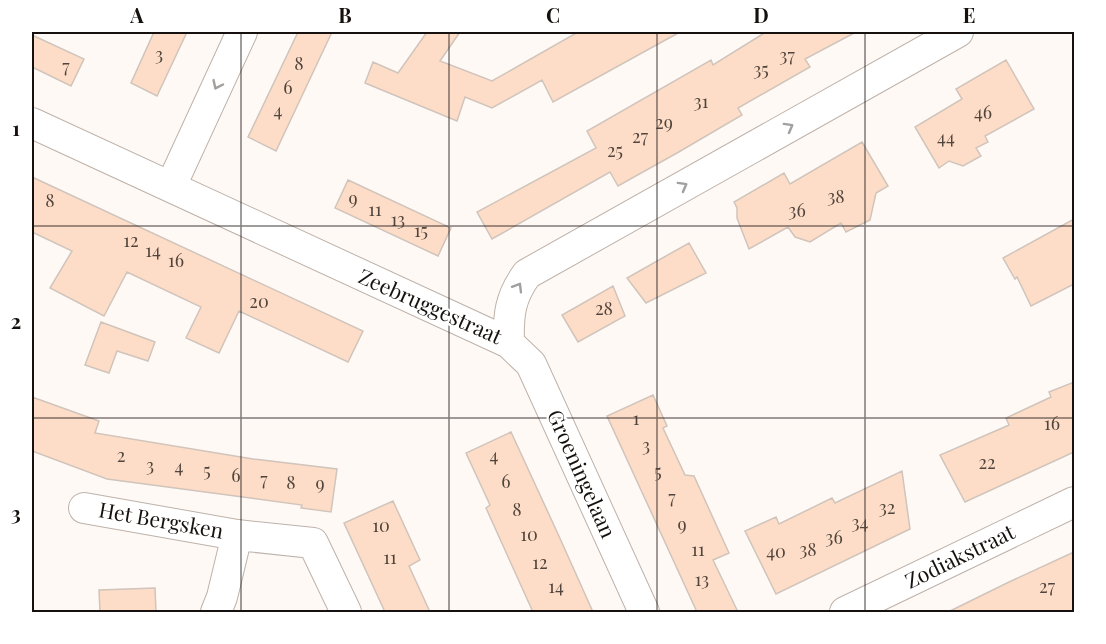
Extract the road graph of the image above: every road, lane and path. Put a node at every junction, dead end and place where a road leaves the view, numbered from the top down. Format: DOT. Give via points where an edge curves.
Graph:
graph roads {
  1 [pos="242,32"];
  2 [pos="958,32"];
  3 [pos="32,123"];
  4 [pos="171,186"];
  5 [pos="509,343"];
  6 [pos="1074,502"];
  7 [pos="84,508"];
  8 [pos="237,535"];
  9 [pos="216,612"];
  10 [pos="346,612"];
  11 [pos="644,612"];
  12 [pos="845,612"];
  1 -- 4 [label="street, one-way"];
  5 -- 2 [label="street, Zeebruggestraat, one-way" via="508,311 514,292 527,274"];
  3 -- 4 [label="street, Zeebruggestraat"];
  4 -- 5 [label="street, Zeebruggestraat"];
  5 -- 11 [label="street, Groeningelaan" via="531,364"];
  6 -- 12 [label="street, Zodiakstraat"];
  7 -- 8 [label="street, Het Bergsken"];
  8 -- 9 [label="street, Het Bergsken"];
  8 -- 10 [label="street, Het Bergsken" via="313,543"];
}
